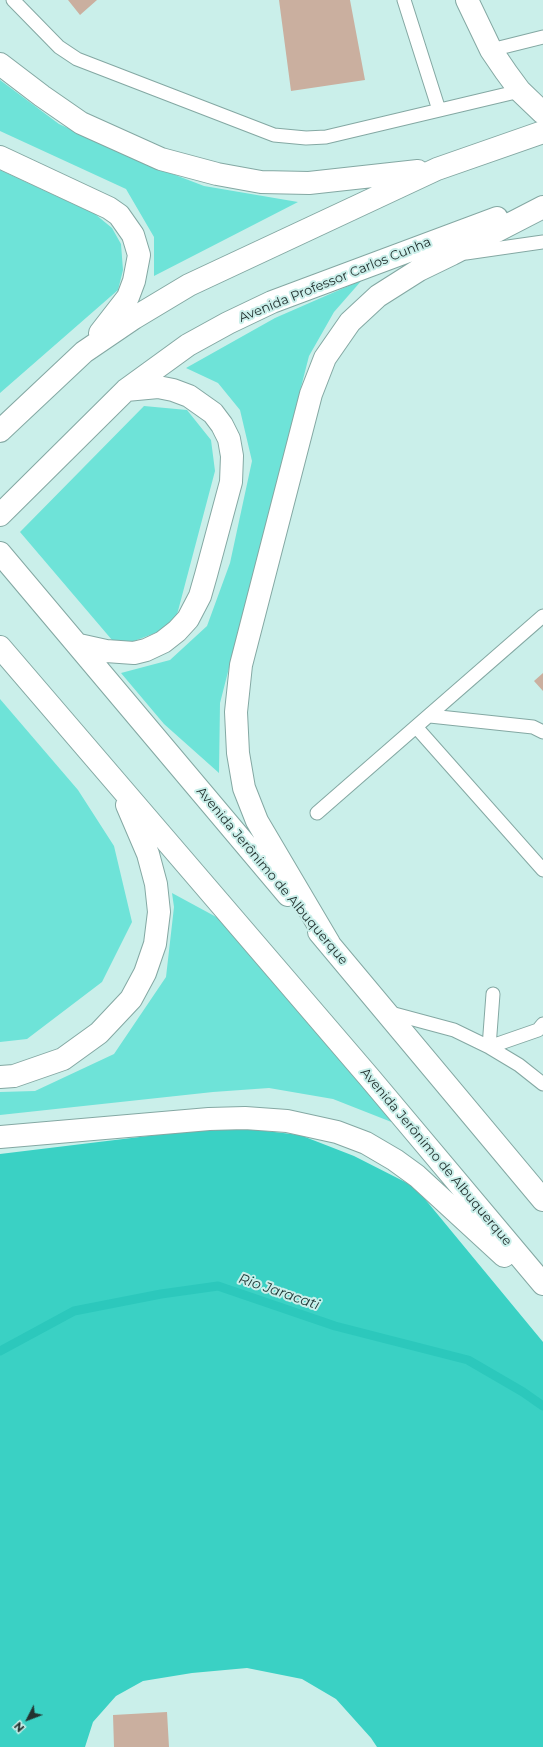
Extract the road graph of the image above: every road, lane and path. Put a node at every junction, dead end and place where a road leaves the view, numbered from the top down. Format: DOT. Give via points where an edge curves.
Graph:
graph roads {
  1 [pos="13,0"];
  2 [pos="404,0"];
  3 [pos="467,0"];
  4 [pos="543,36"];
  5 [pos="491,50"];
  6 [pos="0,64"];
  7 [pos="520,91"];
  8 [pos="438,110"];
  9 [pos="543,113"];
  10 [pos="543,132"];
  11 [pos="0,157"];
  12 [pos="437,169"];
  13 [pos="543,200"];
  14 [pos="543,207"];
  15 [pos="543,242"];
  16 [pos="452,254"];
  17 [pos="84,352"];
  18 [pos="126,390"];
  19 [pos="1,429"];
  20 [pos="0,515"];
  21 [pos="0,553"];
  22 [pos="543,616"];
  23 [pos="79,645"];
  24 [pos="0,647"];
  25 [pos="430,716"];
  26 [pos="417,728"];
  27 [pos="543,732"];
  28 [pos="117,784"];
  29 [pos="317,813"];
  30 [pos="543,870"];
  31 [pos="329,943"];
  32 [pos="493,994"];
  33 [pos="386,1012"];
  34 [pos="543,1024"];
  35 [pos="489,1047"];
  36 [pos="0,1077"];
  37 [pos="543,1084"];
  38 [pos="0,1137"];
  39 [pos="543,1200"];
  40 [pos="543,1284"];
  41 [pos="543,1293"];
  1 -- 8 [label="lane" via="59,47 77,59 274,135 306,138 326,136"];
  2 -- 8 [label="lane"];
  3 -- 5 [label="main road"];
  4 -- 5 [label="lane"];
  5 -- 7 [label="main road"];
  6 -- 12 [label="main road" via="81,123 161,159 216,174 261,182 309,183"];
  7 -- 8 [label="lane"];
  7 -- 9 [label="main road"];
  10 -- 12 [label="main road"];
  11 -- 17 [label="main road" via="109,208 119,215 133,235 139,255 128,297"];
  12 -- 17 [label="main road" via="189,286 134,318"];
  13 -- 18 [label="main road, Avenida Professor Carlos Cunha" via="272,302 188,345"];
  14 -- 16 [label="main road"];
  15 -- 16 [label="lane"];
  16 -- 31 [label="main road" via="418,270 378,296 350,322 325,358 311,394 241,665 236,712 238,753 244,788 256,821"];
  17 -- 19 [label="main road"];
  18 -- 20 [label="main road, Avenida Professor Carlos Cunha"];
  18 -- 23 [label="main road" via="158,387 173,390 190,396 213,413 229,440 232,456 231,482 200,596 188,619 177,631 163,642 134,653 113,652"];
  21 -- 23 [label="main road, Avenida Jerônimo de Albuquerque"];
  22 -- 25 [label="lane"];
  23 -- 31 [label="main road, Avenida Jerônimo de Albuquerque"];
  24 -- 28 [label="main road, Avenida Jerônimo de Albuquerque"];
  25 -- 26 [label="lane"];
  25 -- 27 [label="lane" via="533,728"];
  26 -- 29 [label="lane"];
  26 -- 30 [label="lane"];
  28 -- 36 [label="main road" via="148,854 156,884 159,912 155,944 145,973 131,998 99,1033 63,1059 14,1076"];
  28 -- 40 [label="main road, Avenida Jerônimo de Albuquerque"];
  31 -- 33 [label="main road, Avenida Jerônimo de Albuquerque"];
  32 -- 35 [label="lane"];
  33 -- 35 [label="lane" via="454,1030"];
  33 -- 39 [label="main road, Avenida Jerônimo de Albuquerque"];
  34 -- 35 [label="lane" via="538,1030"];
  35 -- 37 [label="lane"];
  38 -- 41 [label="main road" via="245,1118 287,1121 337,1132 366,1143 417,1176"];
}
